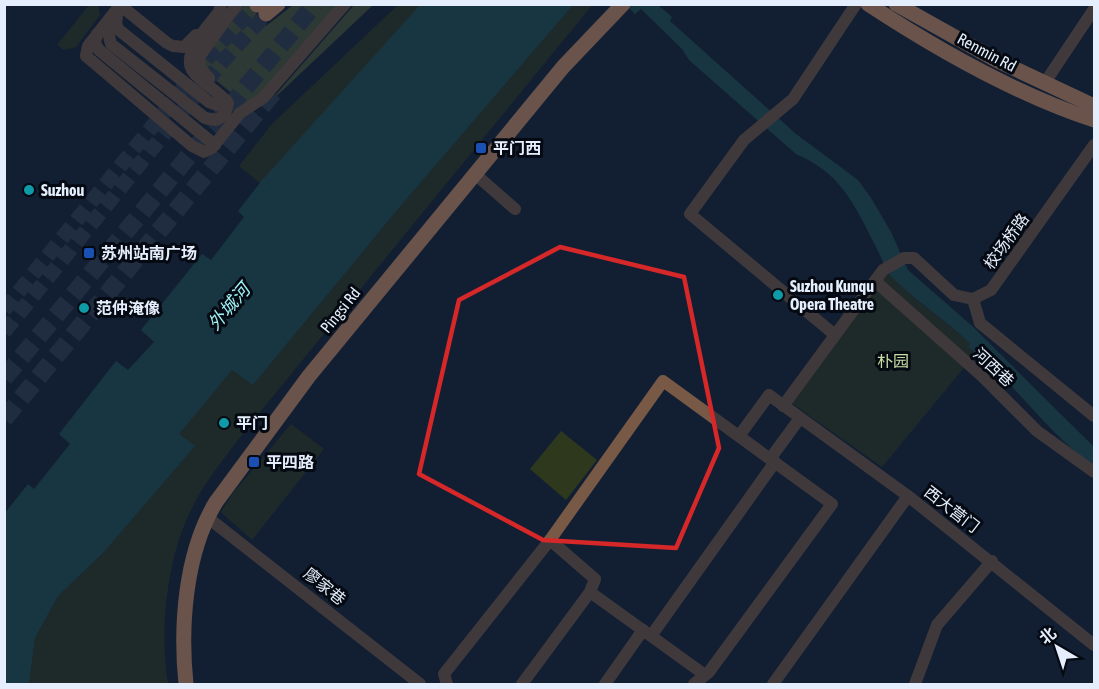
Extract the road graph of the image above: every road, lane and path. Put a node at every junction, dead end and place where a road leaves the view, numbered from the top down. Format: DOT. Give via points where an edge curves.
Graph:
graph roads {
  1 [pos="214,4"];
  2 [pos="220,4"];
  3 [pos="237,4"];
  4 [pos="345,4"];
  5 [pos="856,4"];
  6 [pos="868,4"];
  7 [pos="896,4"];
  8 [pos="115,6"];
  9 [pos="620,8"];
  10 [pos="1095,9"];
  11 [pos="1044,84"];
  12 [pos="232,106"];
  13 [pos="1095,106"];
  14 [pos="1095,120"];
  15 [pos="1095,146"];
  16 [pos="475,174"];
  17 [pos="515,209"];
  18 [pos="875,281"];
  19 [pos="973,299"];
  20 [pos="835,335"];
  21 [pos="783,406"];
  22 [pos="1095,416"];
  23 [pos="800,418"];
  24 [pos="739,436"];
  25 [pos="772,460"];
  26 [pos="1095,472"];
  27 [pos="908,496"];
  28 [pos="207,517"];
  29 [pos="550,540"];
  30 [pos="992,561"];
  31 [pos="590,592"];
  32 [pos="647,633"];
  33 [pos="1095,645"];
  34 [pos="705,675"];
  35 [pos="186,684"];
  36 [pos="420,684"];
  37 [pos="447,684"];
  38 [pos="522,684"];
  39 [pos="605,684"];
  40 [pos="694,684"];
  41 [pos="773,684"];
  42 [pos="915,684"];
  1 -- 8 [label="street" via="191,41 178,48"];
  2 -- 12 [label="street" via="219,12 192,51 190,68"];
  3 -- 12 [label="street" via="204,46 198,62"];
  4 -- 12 [label="street" via="263,98"];
  5 -- 20 [label="street" via="793,99 744,140 690,214"];
  6 -- 14 [label="main road, Renmin Rd" via="990,75"];
  7 -- 11 [label="main road, Renmin Rd"];
  8 -- 12 [label="street" via="119,30 209,102"];
  8 -- 12 [label="street" via="86,49 89,60 204,152 214,146"];
  9 -- 16 [label="main road, Pingsi Rd" via="563,67"];
  10 -- 11 [label="street"];
  11 -- 13 [label="main road, Renmin Rd"];
  15 -- 19 [label="street, 校场桥路" via="991,290"];
  16 -- 17 [label="street"];
  16 -- 28 [label="main road, Pingsi Rd" via="309,376"];
  18 -- 19 [label="street" via="883,270 904,258 914,258 954,295"];
  18 -- 20 [label="street"];
  18 -- 26 [label="street, 河西巷" via="1037,431"];
  19 -- 22 [label="street" via="980,323"];
  20 -- 21 [label="street"];
  21 -- 23 [label="street, 西大营门"];
  21 -- 24 [label="street" via="769,395"];
  23 -- 25 [label="street"];
  23 -- 27 [label="street, 西大营门"];
  24 -- 25 [label="street"];
  24 -- 29 [label="street" via="663,381"];
  25 -- 32 [label="street"];
  25 -- 34 [label="street" via="832,504"];
  27 -- 30 [label="street, 西大营门"];
  27 -- 41 [label="street"];
  28 -- 35 [label="main road, Pingsi Rd" via="193,562 186,608"];
  28 -- 36 [label="street, 廖家巷"];
  29 -- 31 [label="street" via="596,579"];
  29 -- 37 [label="street" via="444,674"];
  30 -- 33 [label="street, 西大营门"];
  30 -- 42 [label="street" via="937,626"];
  31 -- 32 [label="street"];
  31 -- 38 [label="street"];
  32 -- 34 [label="street"];
  32 -- 39 [label="street"];
  34 -- 40 [label="street"];
}
